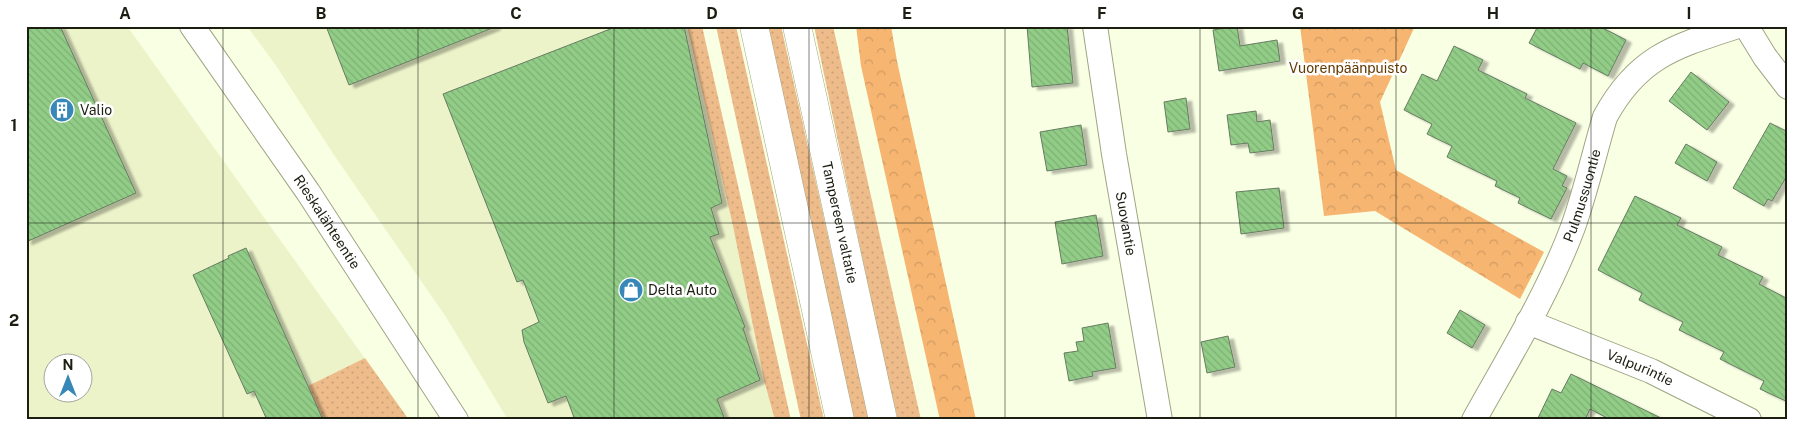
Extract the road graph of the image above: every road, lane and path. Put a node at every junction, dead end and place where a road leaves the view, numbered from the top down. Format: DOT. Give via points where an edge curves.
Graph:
graph roads {
  1 [pos="192,26"];
  2 [pos="754,26"];
  3 [pos="797,26"];
  4 [pos="1095,26"];
  5 [pos="1738,26"];
  6 [pos="1746,26"];
  7 [pos="1788,87"];
  8 [pos="1528,322"];
  9 [pos="456,420"];
  10 [pos="840,420"];
  11 [pos="883,420"];
  12 [pos="1160,420"];
  13 [pos="1474,420"];
  14 [pos="1749,420"];
  1 -- 9 [label="street, Rieskalähteentie" via="302,184"];
  2 -- 10 [label="highway"];
  3 -- 11 [label="highway, Tampereen valtatie"];
  4 -- 12 [label="street, Suovantie"];
  5 -- 8 [label="street, Pulmussuontie" via="1689,41 1658,56 1613,102 1605,117 1573,227"];
  6 -- 7 [label="street"];
  8 -- 13 [label="street, Pulmussuontie"];
  8 -- 14 [label="street, Valpurintie" via="1651,371"];
}
